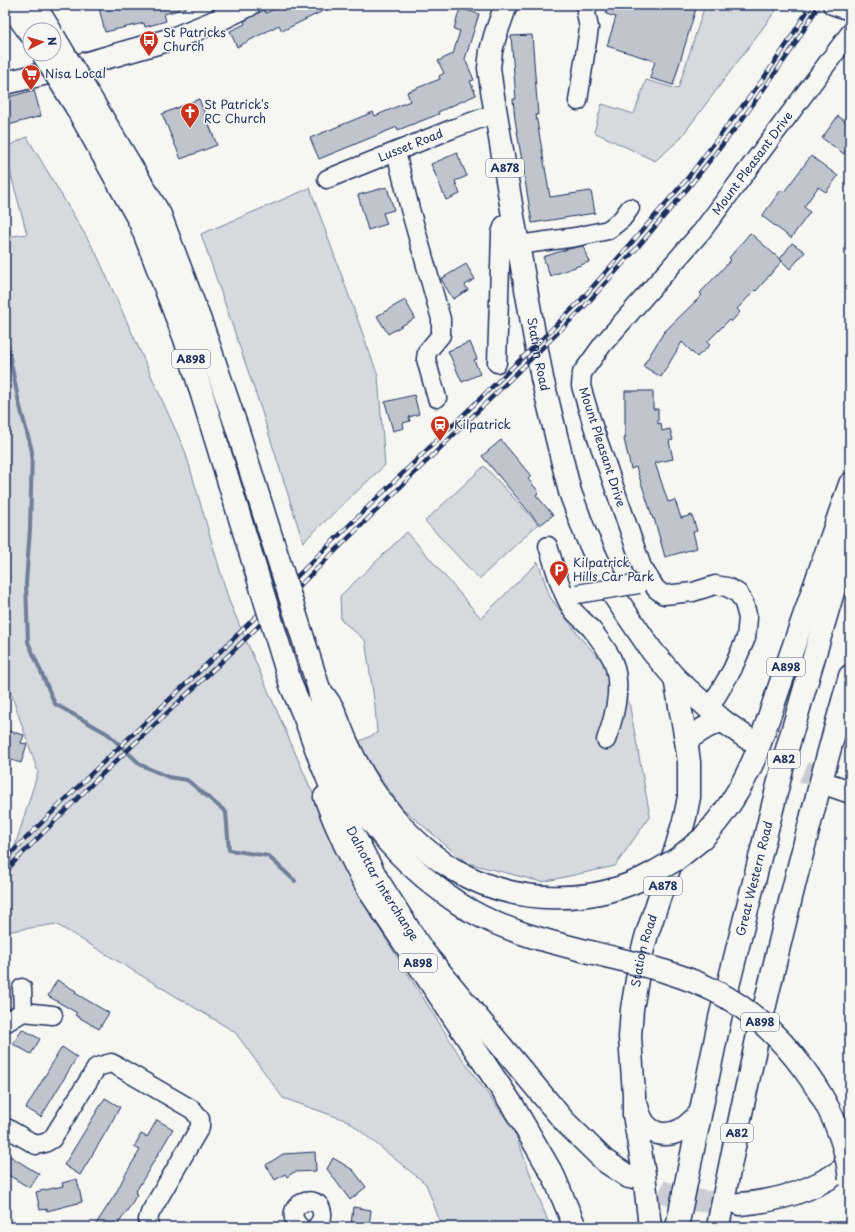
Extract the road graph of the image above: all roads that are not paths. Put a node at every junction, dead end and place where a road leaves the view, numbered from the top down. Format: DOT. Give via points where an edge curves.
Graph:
graph roads {
  1 [pos="10,5"];
  2 [pos="34,5"];
  3 [pos="249,5"];
  4 [pos="506,5"];
  5 [pos="588,5"];
  6 [pos="22,22"];
  7 [pos="45,22"];
  8 [pos="850,33"];
  9 [pos="62,50"];
  10 [pos="48,62"];
  11 [pos="5,83"];
  12 [pos="578,101"];
  13 [pos="496,113"];
  14 [pos="396,152"];
  15 [pos="327,179"];
  16 [pos="630,208"];
  17 [pos="514,222"];
  18 [pos="518,245"];
  19 [pos="497,363"];
  20 [pos="437,398"];
  21 [pos="850,484"];
  22 [pos="850,534"];
  23 [pos="548,546"];
  24 [pos="645,582"];
  25 [pos="571,594"];
  26 [pos="850,676"];
  27 [pos="675,678"];
  28 [pos="292,685"];
  29 [pos="319,689"];
  30 [pos="716,715"];
  31 [pos="747,738"];
  32 [pos="606,740"];
  33 [pos="686,740"];
  34 [pos="22,988"];
  35 [pos="23,1012"];
  36 [pos="53,1015"];
  37 [pos="5,1023"];
  38 [pos="634,1095"];
  39 [pos="700,1114"];
  40 [pos="5,1127"];
  41 [pos="850,1164"];
  42 [pos="629,1177"];
  43 [pos="850,1179"];
  44 [pos="740,1204"];
  45 [pos="149,1227"];
  46 [pos="299,1227"];
  47 [pos="316,1227"];
  48 [pos="575,1227"];
  49 [pos="650,1227"];
  50 [pos="677,1227"];
  51 [pos="718,1227"];
  1 -- 6 [label="main road"];
  2 -- 7 [label="main road"];
  3 -- 11 [label="main road" via="175,38"];
  4 -- 13 [label="main road, Station Road / A878" via="495,36 489,68"];
  5 -- 12 [label="street" via="586,13 589,28"];
  8 -- 24 [label="street, Mount Pleasant Drive" via="702,231 603,344 582,373 581,386 593,426"];
  9 -- 29 [label="main road, A898, bridge" via="160,215 204,331"];
  10 -- 28 [label="main road, A898, bridge" via="140,222 185,339"];
  13 -- 14 [label="street, Lusset Road"];
  13 -- 17 [label="main road, Station Road / A878"];
  14 -- 15 [label="street, Lusset Road"];
  14 -- 20 [label="street" via="441,319 441,335 427,352 426,359"];
  16 -- 18 [label="street" via="622,219 608,230"];
  17 -- 18 [label="main road, Station Road / A878"];
  17 -- 19 [label="street" via="504,225 501,233"];
  18 -- 27 [label="main road, Station Road / A878" via="542,378 576,510 613,594 652,651"];
  21 -- 29 [label="main road, A898, bridge" via="749,772 729,807 702,839 677,859 638,881 580,896 541,897 509,892 459,872 430,852 384,806 359,767 332,709"];
  22 -- 39 [label="main road, Great Western Road / A82" via="787,749 720,1018"];
  23 -- 25 [label="street"];
  24 -- 25 [label="street, bridge"];
  24 -- 30 [label="street, Mount Pleasant Drive" via="664,595 692,592 715,585 727,587 738,593 744,604 748,618 746,638"];
  25 -- 32 [label="street" via="573,610 592,630 613,660 618,692"];
  26 -- 51 [label="main road, A82" via="774,968"];
  27 -- 30 [label="main road, Station Road / A878"];
  27 -- 33 [label="main road, Station Road / A878"];
  28 -- 42 [label="main road, Dalnottar Interchange / A898" via="342,813 378,881 422,950 565,1122 605,1161"];
  28 -- 48 [label="main road, A898" via="295,712 313,765 332,817 358,871 513,1106 554,1178"];
  29 -- 43 [label="main road, A898, bridge" via="323,720 352,790 374,824 404,859 434,886 481,916 543,940 663,970 699,984 742,1008 794,1057 812,1082 834,1120 844,1148"];
  30 -- 31 [label="main road, Station Road / A878"];
  30 -- 33 [label="main road" via="714,723"];
  33 -- 38 [label="main road, Station Road / A878" via="689,797 685,818 647,934 632,1009 630,1037"];
  34 -- 35 [label="street"];
  35 -- 36 [label="street"];
  35 -- 37 [label="street"];
  38 -- 39 [label="main road, A878" via="641,1118 655,1133 673,1133"];
  38 -- 49 [label="main road, A878" via="634,1115"];
  39 -- 50 [label="main road, Great Western Road / A82"];
  40 -- 45 [label="street" via="36,1145 52,1139 97,1067 111,1063 193,1110 200,1118 200,1127 150,1213"];
  41 -- 44 [label="main road" via="831,1177 796,1193 774,1200"];
  46 -- 47 [label="street" via="294,1219 295,1209 307,1201 316,1203 321,1210 322,1220"];
}
